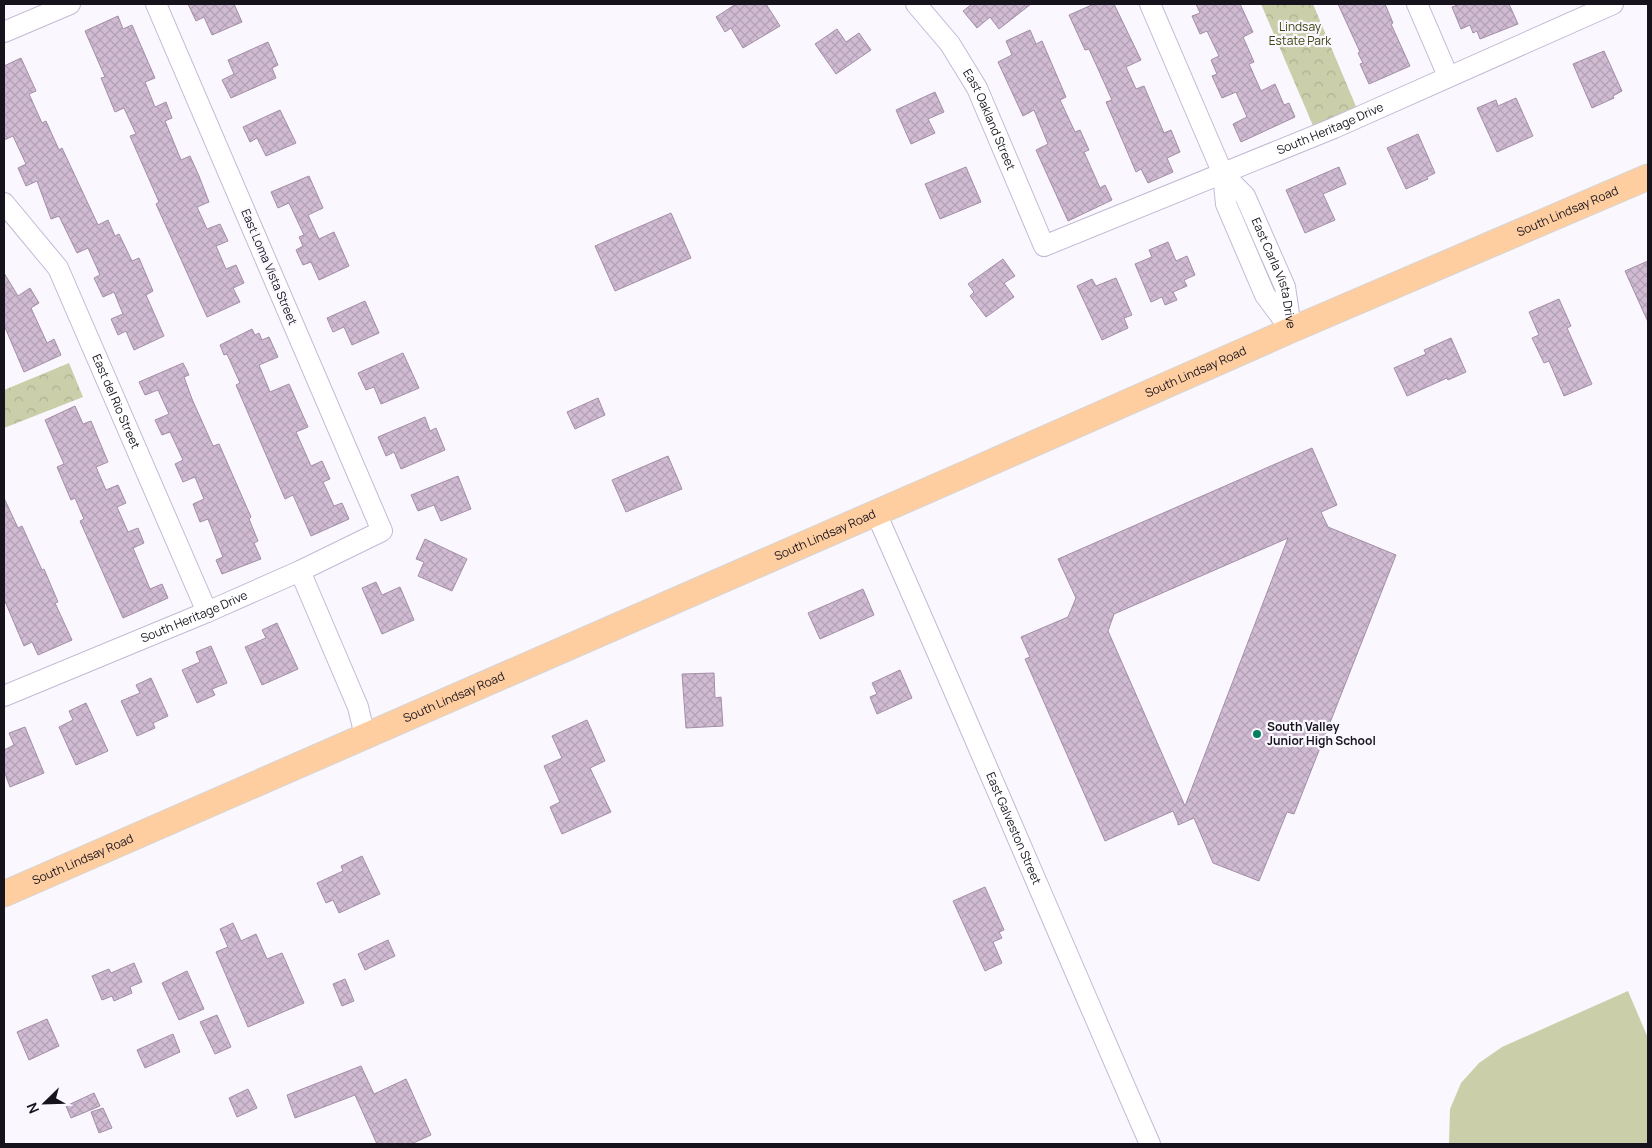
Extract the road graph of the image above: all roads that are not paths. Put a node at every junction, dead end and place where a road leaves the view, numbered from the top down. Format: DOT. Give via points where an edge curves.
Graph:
graph roads {
  1 [pos="70,4"];
  2 [pos="156,4"];
  3 [pos="916,4"];
  4 [pos="1150,4"];
  5 [pos="1417,4"];
  6 [pos="1613,4"];
  7 [pos="4,32"];
  8 [pos="1448,76"];
  9 [pos="1223,174"];
  10 [pos="1648,177"];
  11 [pos="4,203"];
  12 [pos="1044,246"];
  13 [pos="1291,330"];
  14 [pos="876,513"];
  15 [pos="382,531"];
  16 [pos="300,571"];
  17 [pos="208,612"];
  18 [pos="6,690"];
  19 [pos="364,736"];
  20 [pos="4,894"];
  21 [pos="1150,1144"];
  1 -- 7 [label="street"];
  2 -- 15 [label="street, East Loma Vista Street"];
  3 -- 12 [label="street, East Oakland Street" via="950,44 977,88"];
  4 -- 9 [label="street, East Carla Vista Drive"];
  5 -- 8 [label="street"];
  6 -- 8 [label="street, South Heritage Drive"];
  8 -- 9 [label="street, South Heritage Drive"];
  9 -- 12 [label="street, South Heritage Drive"];
  9 -- 13 [label="street, East Carla Vista Drive" via="1226,204 1265,295"];
  10 -- 13 [label="main road, South Lindsay Road"];
  11 -- 17 [label="street, East del Rio Street" via="58,268"];
  13 -- 14 [label="main road, South Lindsay Road"];
  14 -- 19 [label="main road, South Lindsay Road"];
  14 -- 21 [label="street, East Galveston Street"];
  15 -- 16 [label="street, South Heritage Drive"];
  16 -- 17 [label="street, South Heritage Drive"];
  16 -- 19 [label="street" via="358,707"];
  17 -- 18 [label="street, South Heritage Drive"];
  19 -- 20 [label="main road, South Lindsay Road"];
}
